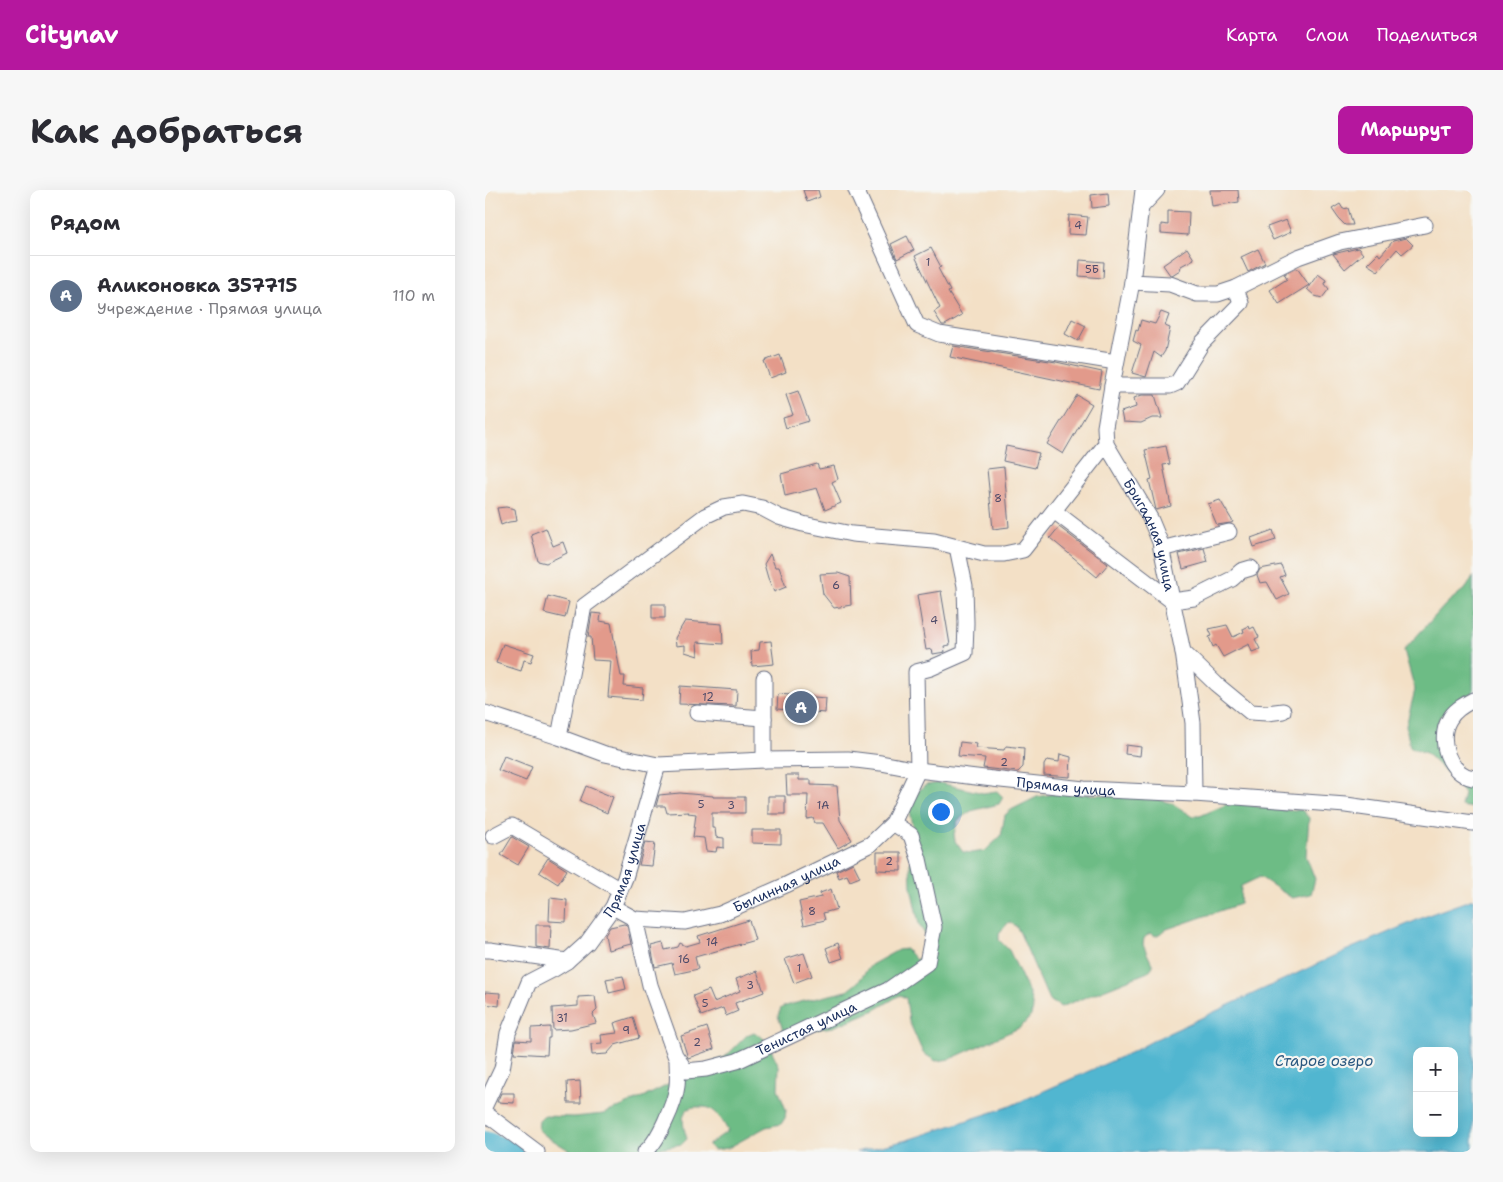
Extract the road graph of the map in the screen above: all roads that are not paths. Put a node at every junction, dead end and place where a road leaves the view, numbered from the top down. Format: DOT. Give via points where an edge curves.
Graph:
graph roads {
  1 [pos="856,190"];
  2 [pos="1137,190"];
  3 [pos="1143,190"];
  4 [pos="1157,190"];
  5 [pos="1141,207"];
  6 [pos="1425,225"];
  7 [pos="1132,282"];
  8 [pos="1236,288"];
  9 [pos="1116,362"];
  10 [pos="1111,386"];
  11 [pos="1106,444"];
  12 [pos="1054,511"];
  13 [pos="1229,532"];
  14 [pos="957,547"];
  15 [pos="1161,549"];
  16 [pos="1251,568"];
  17 [pos="1172,601"];
  18 [pos="1183,652"];
  19 [pos="763,678"];
  20 [pos="1473,700"];
  21 [pos="1283,711"];
  22 [pos="485,713"];
  23 [pos="697,713"];
  24 [pos="764,718"];
  25 [pos="559,737"];
  26 [pos="764,760"];
  27 [pos="659,765"];
  28 [pos="918,770"];
  29 [pos="1473,778"];
  30 [pos="1194,794"];
  31 [pos="1473,823"];
  32 [pos="893,824"];
  33 [pos="493,836"];
  34 [pos="620,890"];
  35 [pos="613,907"];
  36 [pos="635,919"];
  37 [pos="485,950"];
  38 [pos="567,961"];
  39 [pos="677,1059"];
  40 [pos="485,1105"];
  41 [pos="485,1113"];
  42 [pos="537,1152"];
  43 [pos="645,1152"];
  1 -- 9 [label="street" via="917,325 939,334"];
  2 -- 5 [label="street"];
  3 -- 5 [label="street"];
  4 -- 5 [label="street"];
  5 -- 7 [label="street"];
  6 -- 8 [label="street" via="1340,242"];
  7 -- 8 [label="street" via="1170,284 1197,294 1218,294"];
  7 -- 9 [label="street"];
  8 -- 10 [label="street" via="1241,303 1202,343 1177,383 1170,386"];
  9 -- 10 [label="street"];
  10 -- 11 [label="street"];
  11 -- 12 [label="street"];
  11 -- 15 [label="street, Бригадная улица" via="1150,518"];
  12 -- 14 [label="street" via="1023,550 984,554"];
  12 -- 17 [label="street"];
  13 -- 15 [label="street"];
  14 -- 25 [label="street" via="934,541 852,534 803,524 743,504 724,507 705,516 584,606"];
  14 -- 28 [label="street" via="965,586 965,653 917,672"];
  15 -- 17 [label="street, Бригадная улица"];
  16 -- 17 [label="street" via="1194,598"];
  17 -- 18 [label="street, Бригадная улица"];
  18 -- 21 [label="street" via="1250,712"];
  18 -- 30 [label="street, Бригадная улица" via="1193,723"];
  19 -- 24 [label="street"];
  20 -- 29 [label="street" via="1460,707 1449,720 1443,735 1446,752 1455,768"];
  22 -- 25 [label="street, Прямая улица"];
  23 -- 24 [label="street"];
  24 -- 26 [label="street"];
  25 -- 27 [label="street, Прямая улица" via="605,754"];
  26 -- 27 [label="street, Прямая улица"];
  26 -- 28 [label="street, Прямая улица" via="848,759"];
  27 -- 34 [label="street, Прямая улица"];
  28 -- 30 [label="street, Прямая улица" via="1084,789"];
  28 -- 32 [label="street, Былинная улица"];
  30 -- 31 [label="street, Прямая улица" via="1346,805"];
  32 -- 36 [label="street, Былинная улица" via="871,844 720,914 685,922"];
  32 -- 39 [label="street, Тенистая улица" via="911,835 919,859 934,927 927,964 888,990 737,1061 686,1071"];
  33 -- 34 [label="street" via="512,826"];
  34 -- 35 [label="street, Прямая улица"];
  35 -- 36 [label="street, Былинная улица"];
  35 -- 38 [label="street, Прямая улица" via="587,943"];
  36 -- 39 [label="street" via="650,985"];
  37 -- 38 [label="street"];
  38 -- 40 [label="street, Прямая улица" via="529,982 508,1033 502,1069"];
  39 -- 43 [label="street" via="677,1087 668,1117"];
  41 -- 42 [label="street"];
}
